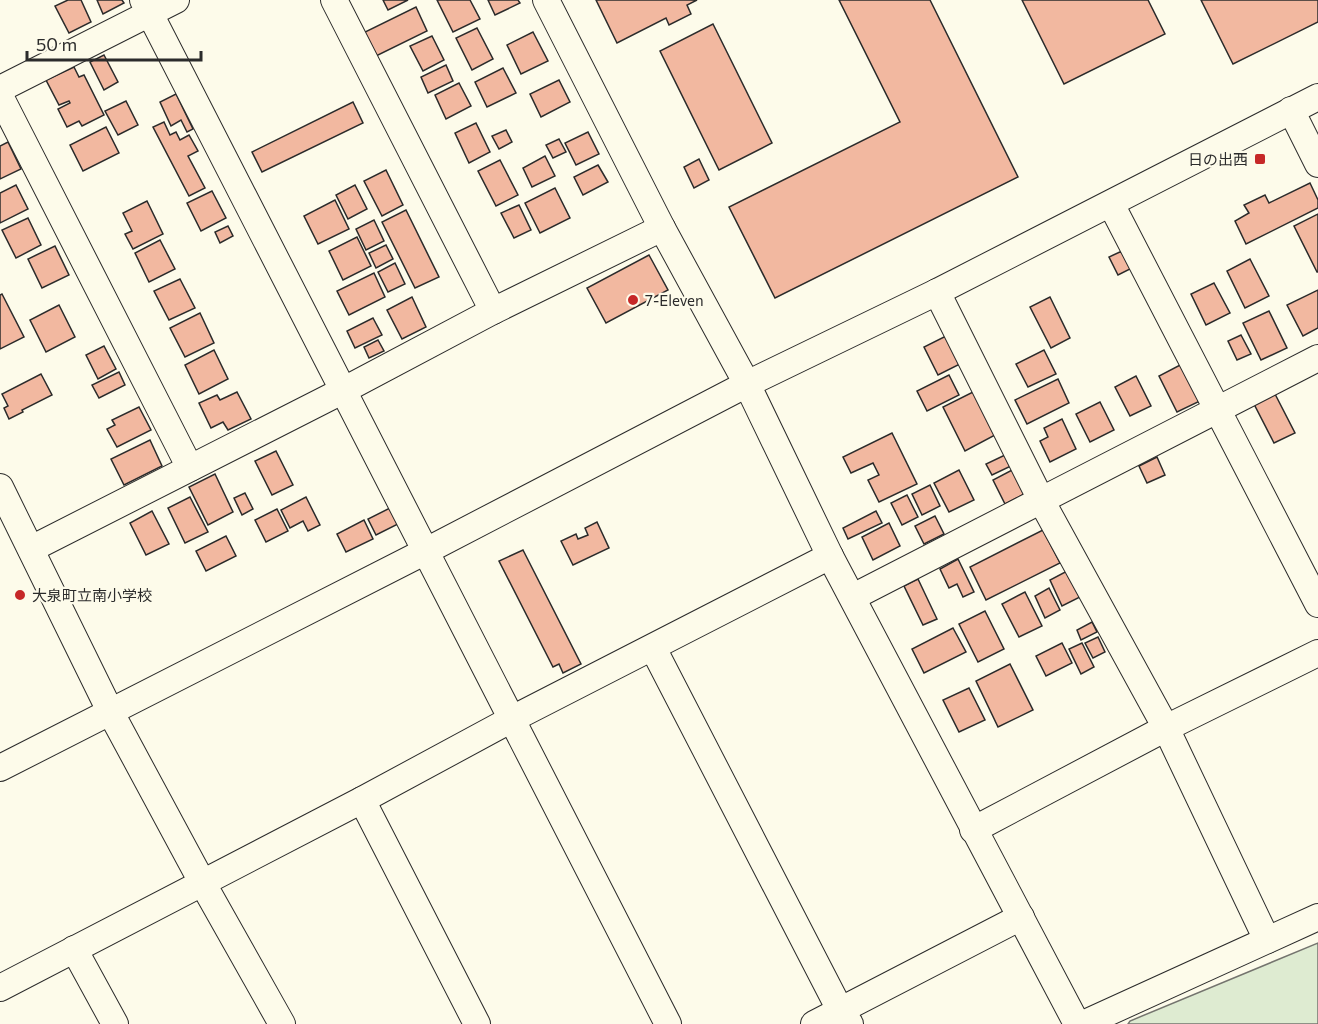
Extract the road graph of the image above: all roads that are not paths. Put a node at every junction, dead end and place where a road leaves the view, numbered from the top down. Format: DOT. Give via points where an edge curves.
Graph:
graph roads {
  1 [pos="176,0"];
  2 [pos="334,0"];
  3 [pos="546,0"];
  4 [pos="147,7"];
  5 [pos="0,89"];
  6 [pos="0,96"];
  7 [pos="1318,97"];
  8 [pos="1291,110"];
  9 [pos="1318,164"];
  10 [pos="1111,204"];
  11 [pos="662,228"];
  12 [pos="937,291"];
  13 [pos="493,310"];
  14 [pos="1318,358"];
  15 [pos="747,384"];
  16 [pos="344,390"];
  17 [pos="1217,410"];
  18 [pos="190,468"];
  19 [pos="0,487"];
  20 [pos="1041,500"];
  21 [pos="31,549"];
  22 [pos="426,551"];
  23 [pos="830,556"];
  24 [pos="853,597"];
  25 [pos="1318,604"];
  26 [pos="653,648"];
  27 [pos="1318,653"];
  28 [pos="111,713"];
  29 [pos="512,719"];
  30 [pos="1166,728"];
  31 [pos="0,768"];
  32 [pos="362,800"];
  33 [pos="974,830"];
  34 [pos="202,882"];
  35 [pos="1021,917"];
  36 [pos="1318,917"];
  37 [pos="1267,940"];
  38 [pos="74,949"];
  39 [pos="0,988"];
  40 [pos="845,1017"];
  41 [pos="115,1024"];
  42 [pos="282,1024"];
  43 [pos="477,1024"];
  44 [pos="668,1024"];
  45 [pos="814,1024"];
  46 [pos="1077,1024"];
  47 [pos="1083,1024"];
  1 -- 4 [label="street"];
  2 -- 13 [label="street"];
  3 -- 11 [label="street"];
  4 -- 5 [label="street"];
  4 -- 16 [label="street"];
  6 -- 18 [label="street"];
  7 -- 8 [label="street"];
  8 -- 9 [label="street"];
  8 -- 10 [label="street"];
  10 -- 12 [label="street"];
  10 -- 17 [label="street"];
  11 -- 13 [label="street"];
  11 -- 15 [label="street"];
  12 -- 15 [label="street"];
  12 -- 20 [label="street"];
  13 -- 16 [label="street"];
  14 -- 17 [label="street"];
  15 -- 22 [label="street"];
  15 -- 23 [label="street"];
  16 -- 18 [label="street"];
  16 -- 22 [label="street"];
  17 -- 20 [label="street"];
  17 -- 25 [label="street"];
  18 -- 21 [label="street"];
  19 -- 21 [label="street"];
  20 -- 24 [label="street"];
  20 -- 30 [label="street"];
  21 -- 28 [label="street"];
  22 -- 28 [label="street"];
  22 -- 29 [label="street"];
  23 -- 24 [label="street"];
  23 -- 26 [label="street"];
  24 -- 33 [label="street"];
  26 -- 29 [label="street"];
  26 -- 40 [label="street"];
  27 -- 30 [label="street"];
  28 -- 31 [label="street"];
  28 -- 34 [label="street"];
  29 -- 32 [label="street"];
  29 -- 44 [label="street"];
  30 -- 33 [label="street"];
  30 -- 37 [label="street"];
  32 -- 34 [label="street"];
  32 -- 43 [label="street"];
  33 -- 35 [label="street"];
  34 -- 38 [label="street"];
  34 -- 42 [label="street"];
  35 -- 40 [label="street"];
  35 -- 46 [label="street"];
  36 -- 37 [label="street"];
  37 -- 47 [label="street"];
  38 -- 39 [label="street"];
  38 -- 41 [label="street"];
  40 -- 45 [label="street"];
}
